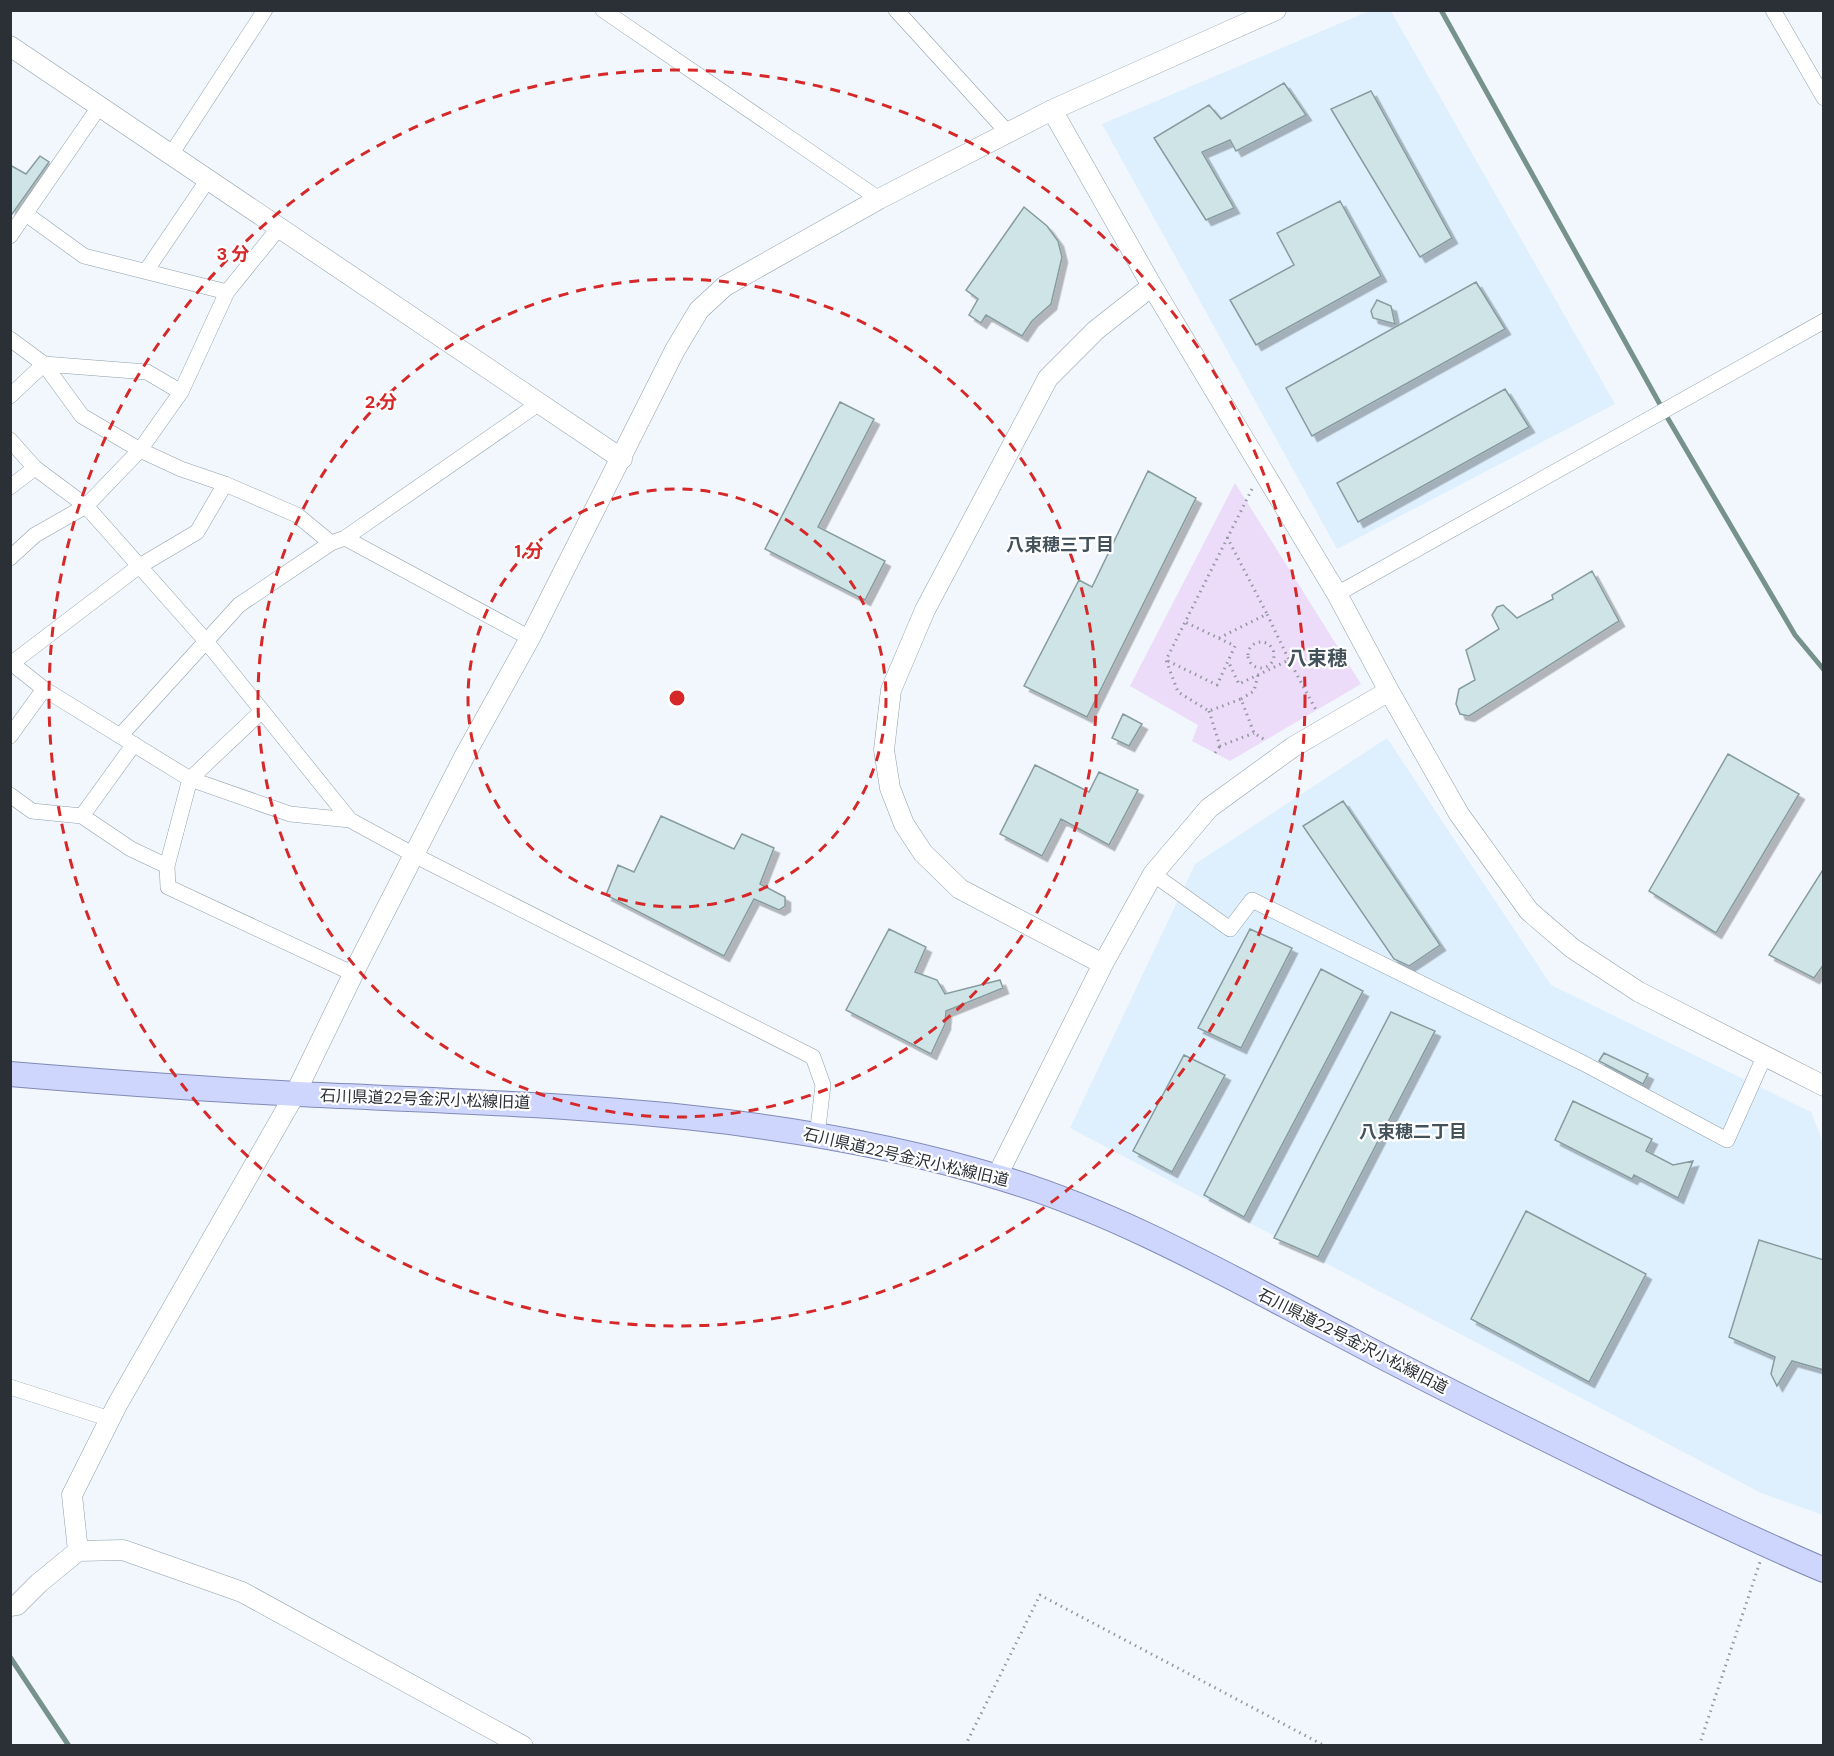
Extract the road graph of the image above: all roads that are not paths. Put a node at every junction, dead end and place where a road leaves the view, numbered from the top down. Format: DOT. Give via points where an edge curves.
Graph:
graph roads {
  1 [pos="265,10"];
  2 [pos="603,10"];
  3 [pos="896,10"];
  4 [pos="1276,10"];
  5 [pos="1773,10"];
  6 [pos="10,46"];
  7 [pos="1824,98"];
  8 [pos="99,107"];
  9 [pos="1052,110"];
  10 [pos="1009,134"];
  11 [pos="170,156"];
  12 [pos="207,181"];
  13 [pos="879,199"];
  14 [pos="26,214"];
  15 [pos="278,229"];
  16 [pos="10,236"];
  17 [pos="146,271"];
  18 [pos="1152,286"];
  19 [pos="227,292"];
  20 [pos="1824,321"];
  21 [pos="10,339"];
  22 [pos="44,364"];
  23 [pos="181,392"];
  24 [pos="10,396"];
  25 [pos="538,404"];
  26 [pos="10,440"];
  27 [pos="140,450"];
  28 [pos="622,459"];
  29 [pos="35,468"];
  30 [pos="225,484"];
  31 [pos="10,487"];
  32 [pos="86,506"];
  33 [pos="338,541"];
  34 [pos="10,558"];
  35 [pos="138,567"];
  36 [pos="1337,594"];
  37 [pos="530,638"];
  38 [pos="205,640"];
  39 [pos="11,662"];
  40 [pos="44,689"];
  41 [pos="1389,691"];
  42 [pos="262,711"];
  43 [pos="10,736"];
  44 [pos="120,736"];
  45 [pos="134,744"];
  46 [pos="190,779"];
  47 [pos="10,795"];
  48 [pos="82,816"];
  49 [pos="350,820"];
  50 [pos="416,856"];
  51 [pos="167,866"];
  52 [pos="1153,874"];
  53 [pos="1103,964"];
  54 [pos="354,974"];
  55 [pos="1765,1055"];
  56 [pos="10,1074"];
  57 [pos="1824,1086"];
  58 [pos="295,1094"];
  59 [pos="817,1136"];
  60 [pos="997,1176"];
  61 [pos="10,1387"];
  62 [pos="110,1419"];
  63 [pos="78,1551"];
  64 [pos="1824,1570"];
  65 [pos="10,1606"];
  66 [pos="523,1746"];
  1 -- 11 [label="street"];
  2 -- 13 [label="street"];
  3 -- 10 [label="street"];
  4 -- 9 [label="street"];
  5 -- 7 [label="street"];
  6 -- 8 [label="street"];
  8 -- 11 [label="street"];
  8 -- 14 [label="street"];
  9 -- 10 [label="street"];
  9 -- 18 [label="street"];
  10 -- 13 [label="street"];
  11 -- 12 [label="street"];
  12 -- 15 [label="street"];
  12 -- 17 [label="street"];
  13 -- 28 [label="street" via="725,286 699,310"];
  14 -- 16 [label="street"];
  14 -- 17 [label="street" via="84,256"];
  15 -- 19 [label="street"];
  15 -- 25 [label="street"];
  17 -- 19 [label="street"];
  18 -- 36 [label="street"];
  18 -- 53 [label="street" via="1096,330 1048,378 925,610 891,690 884,750 890,788 904,824 923,853 960,889"];
  19 -- 23 [label="street"];
  20 -- 36 [label="street"];
  21 -- 22 [label="street"];
  22 -- 23 [label="street" via="147,372"];
  22 -- 24 [label="street"];
  22 -- 27 [label="street" via="82,416"];
  23 -- 27 [label="street"];
  25 -- 28 [label="street"];
  25 -- 33 [label="street"];
  26 -- 29 [label="street"];
  27 -- 30 [label="street"];
  27 -- 32 [label="street"];
  28 -- 37 [label="street"];
  29 -- 31 [label="street"];
  29 -- 32 [label="street"];
  30 -- 33 [label="street" via="297,514"];
  30 -- 35 [label="street" via="197,532"];
  32 -- 34 [label="street" via="35,535"];
  32 -- 35 [label="street"];
  33 -- 37 [label="street"];
  33 -- 38 [label="street" via="239,605"];
  35 -- 38 [label="street"];
  35 -- 39 [label="street"];
  36 -- 41 [label="street"];
  37 -- 50 [label="street" via="465,755"];
  38 -- 42 [label="street"];
  38 -- 44 [label="street"];
  39 -- 40 [label="street"];
  40 -- 43 [label="street"];
  40 -- 44 [label="street"];
  41 -- 52 [label="street" via="1293,747 1209,808"];
  41 -- 55 [label="street" via="1459,814 1529,911 1572,948 1639,992"];
  42 -- 46 [label="street"];
  42 -- 49 [label="street"];
  44 -- 45 [label="street"];
  45 -- 46 [label="street"];
  45 -- 48 [label="street"];
  46 -- 49 [label="street" via="290,814"];
  46 -- 51 [label="street"];
  47 -- 48 [label="street" via="32,811"];
  48 -- 51 [label="street" via="131,849"];
  49 -- 50 [label="street"];
  50 -- 54 [label="street"];
  50 -- 59 [label="street" via="813,1057 823,1085"];
  51 -- 54 [label="street" via="168,887"];
  52 -- 53 [label="street"];
  52 -- 55 [label="street" via="1230,929 1252,900 1583,1063 1727,1140"];
  53 -- 60 [label="street"];
  54 -- 58 [label="street"];
  55 -- 57 [label="street"];
  56 -- 58 [label="main road, 石川県道22号金沢小松線旧道"];
  58 -- 59 [label="main road, 石川県道22号金沢小松線旧道" via="542,1104 760,1125"];
  58 -- 62 [label="street"];
  59 -- 60 [label="main road, 石川県道22号金沢小松線旧道"];
  60 -- 64 [label="main road, 石川県道22号金沢小松線旧道" via="1149,1235 1467,1400"];
  61 -- 62 [label="street"];
  62 -- 63 [label="street" via="72,1495"];
  63 -- 65 [label="street" via="17,1605"];
  63 -- 66 [label="street" via="123,1550 242,1592"];
}
